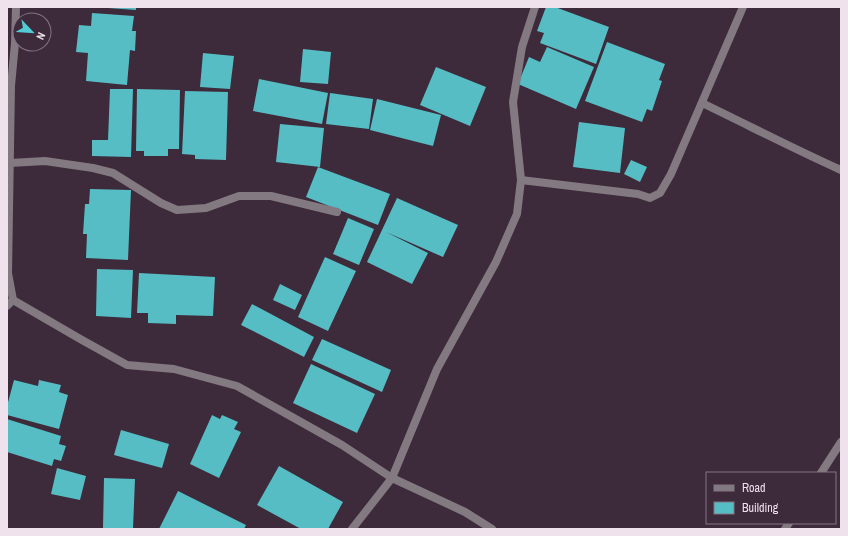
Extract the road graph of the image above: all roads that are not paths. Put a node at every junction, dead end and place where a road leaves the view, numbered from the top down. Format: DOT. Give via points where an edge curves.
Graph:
graph roads {
  1 [pos="16,7"];
  2 [pos="534,7"];
  3 [pos="743,7"];
  4 [pos="9,88"];
  5 [pos="702,103"];
  6 [pos="10,163"];
  7 [pos="841,170"];
  8 [pos="521,180"];
  9 [pos="337,212"];
  10 [pos="10,303"];
  11 [pos="841,442"];
  12 [pos="822,472"];
  13 [pos="392,478"];
  14 [pos="352,529"];
  15 [pos="492,529"];
  1 -- 4 [label="street" via="15,43"];
  2 -- 8 [label="street" via="522,47 514,102"];
  3 -- 5 [label="street"];
  4 -- 6 [label="street"];
  5 -- 7 [label="street"];
  5 -- 8 [label="street" via="671,174 660,193 650,198 638,194"];
  6 -- 9 [label="street" via="45,161 93,168 113,174 176,210 206,208 239,196 271,196"];
  6 -- 10 [label="street"];
  8 -- 13 [label="street" via="517,214 496,262 437,369"];
  10 -- 13 [label="street" via="127,365 174,369 237,386 342,445"];
  11 -- 12 [label="street"];
  13 -- 14 [label="street"];
  13 -- 15 [label="street" via="465,512"];
}
